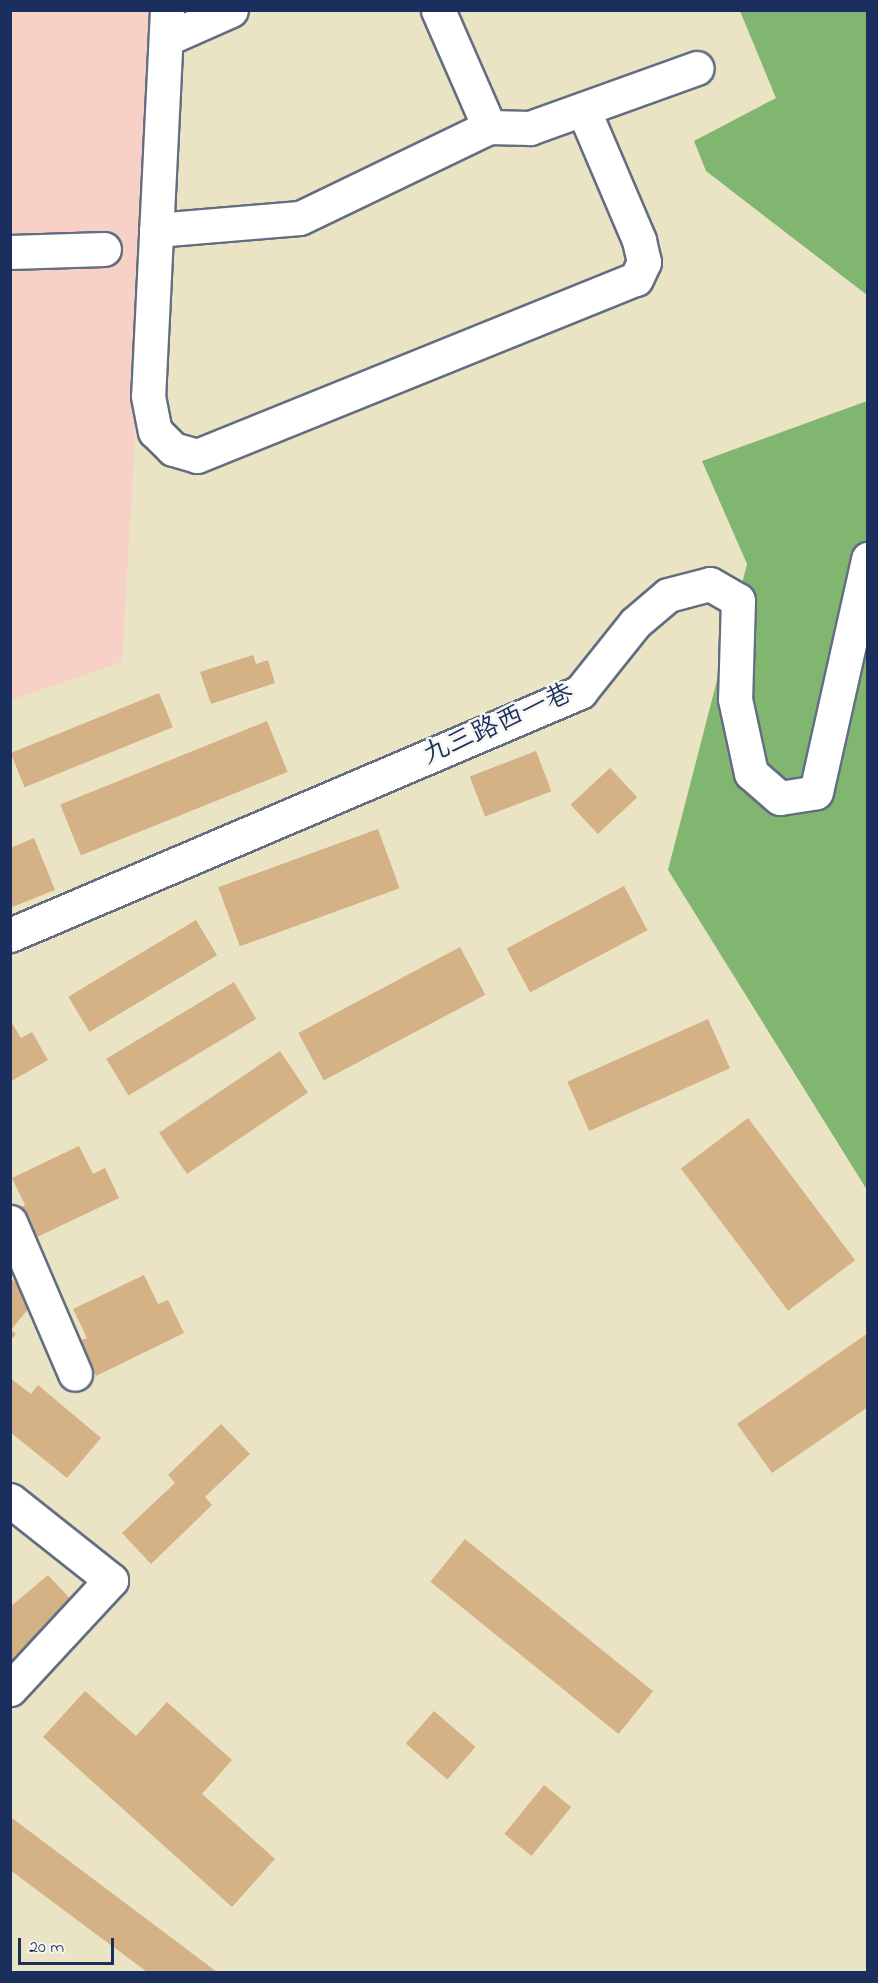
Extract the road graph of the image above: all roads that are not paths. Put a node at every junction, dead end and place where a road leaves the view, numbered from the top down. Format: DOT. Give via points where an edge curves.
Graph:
graph roads {
  1 [pos="231,10"];
  2 [pos="438,10"];
  3 [pos="166,25"];
  4 [pos="697,68"];
  5 [pos="583,109"];
  6 [pos="489,127"];
  7 [pos="156,230"];
  8 [pos="104,249"];
  9 [pos="10,252"];
  10 [pos="867,559"];
  11 [pos="10,935"];
  12 [pos="10,1222"];
  13 [pos="75,1374"];
  14 [pos="10,1500"];
  15 [pos="10,1689"];
  1 -- 3 [label="street"];
  2 -- 6 [label="street"];
  3 -- 7 [label="street"];
  4 -- 5 [label="street"];
  5 -- 6 [label="street" via="530,128"];
  5 -- 7 [label="street" via="639,240 644,262 636,279 197,456 173,449 155,431 148,396"];
  6 -- 7 [label="street" via="300,218"];
  8 -- 9 [label="street"];
  10 -- 11 [label="street, 九三路西一巷" via="816,792 780,798 751,773 735,699 738,600 710,584 668,595 635,622 580,692"];
  12 -- 13 [label="street"];
  14 -- 15 [label="street" via="111,1580"];
}
